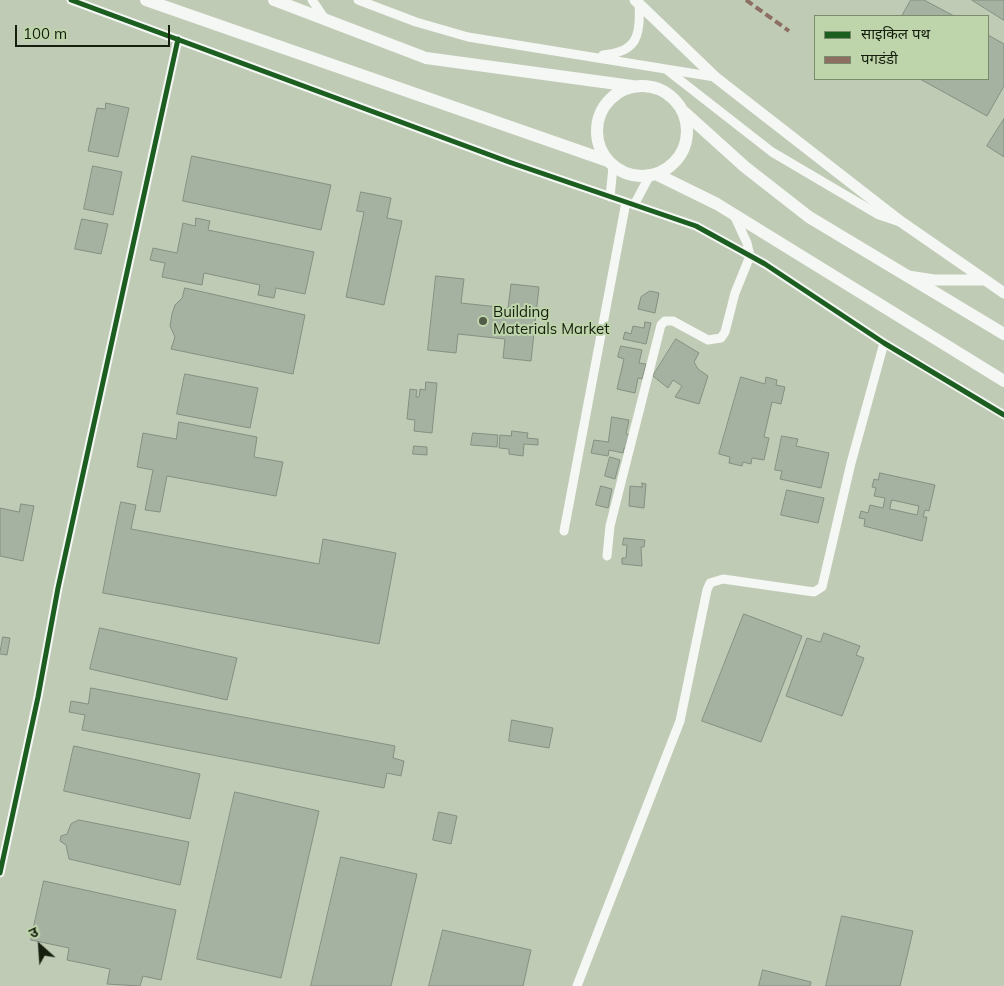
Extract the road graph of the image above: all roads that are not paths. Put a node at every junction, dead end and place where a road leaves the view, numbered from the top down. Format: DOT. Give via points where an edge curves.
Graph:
graph roads {
  1 [pos="71,0"];
  2 [pos="146,0"];
  3 [pos="274,0"];
  4 [pos="312,0"];
  5 [pos="358,0"];
  6 [pos="637,2"];
  7 [pos="325,20"];
  8 [pos="178,39"];
  9 [pos="590,56"];
  10 [pos="666,70"];
  11 [pos="715,77"];
  12 [pos="632,86"];
  13 [pos="684,112"];
  14 [pos="610,164"];
  15 [pos="653,175"];
  16 [pos="610,196"];
  17 [pos="630,204"];
  18 [pos="734,215"];
  19 [pos="900,221"];
  20 [pos="750,256"];
  21 [pos="907,276"];
  22 [pos="983,280"];
  23 [pos="1004,293"];
  24 [pos="1004,334"];
  25 [pos="884,342"];
  26 [pos="1004,381"];
  27 [pos="1004,415"];
  28 [pos="564,531"];
  29 [pos="607,556"];
  30 [pos="0,873"];
  31 [pos="577,986"];
  1 -- 8 [label="street"];
  2 -- 14 [label="main road"];
  3 -- 7 [label="main road"];
  4 -- 7 [label="street"];
  5 -- 9 [label="street" via="468,37"];
  6 -- 9 [label="street" via="640,23 628,49 615,54"];
  6 -- 11 [label="street"];
  7 -- 12 [label="main road" via="426,58"];
  8 -- 16 [label="street" via="509,162"];
  8 -- 30 [label="street" via="58,588"];
  9 -- 10 [label="street"];
  10 -- 11 [label="street"];
  10 -- 19 [label="street" via="772,152 879,215"];
  11 -- 19 [label="street"];
  12 -- 13 [label="main road" via="656,87 678,103"];
  12 -- 14 [label="main road" via="608,99 597,118 596,140"];
  13 -- 15 [label="main road" via="687,125 684,149 672,165"];
  13 -- 21 [label="main road" via="809,217"];
  14 -- 15 [label="main road" via="631,176"];
  14 -- 16 [label="street"];
  15 -- 17 [label="street"];
  15 -- 18 [label="main road"];
  16 -- 17 [label="street"];
  17 -- 20 [label="street" via="696,226"];
  17 -- 28 [label="street"];
  18 -- 20 [label="street"];
  18 -- 26 [label="main road"];
  19 -- 22 [label="street"];
  20 -- 25 [label="street"];
  20 -- 29 [label="street" via="721,338 715,341 701,338 668,320 661,325 610,526"];
  21 -- 22 [label="street" via="934,280"];
  21 -- 24 [label="main road"];
  22 -- 23 [label="street"];
  25 -- 27 [label="street"];
  25 -- 31 [label="street" via="822,587 814,592 723,579 710,583 680,721"];
}
